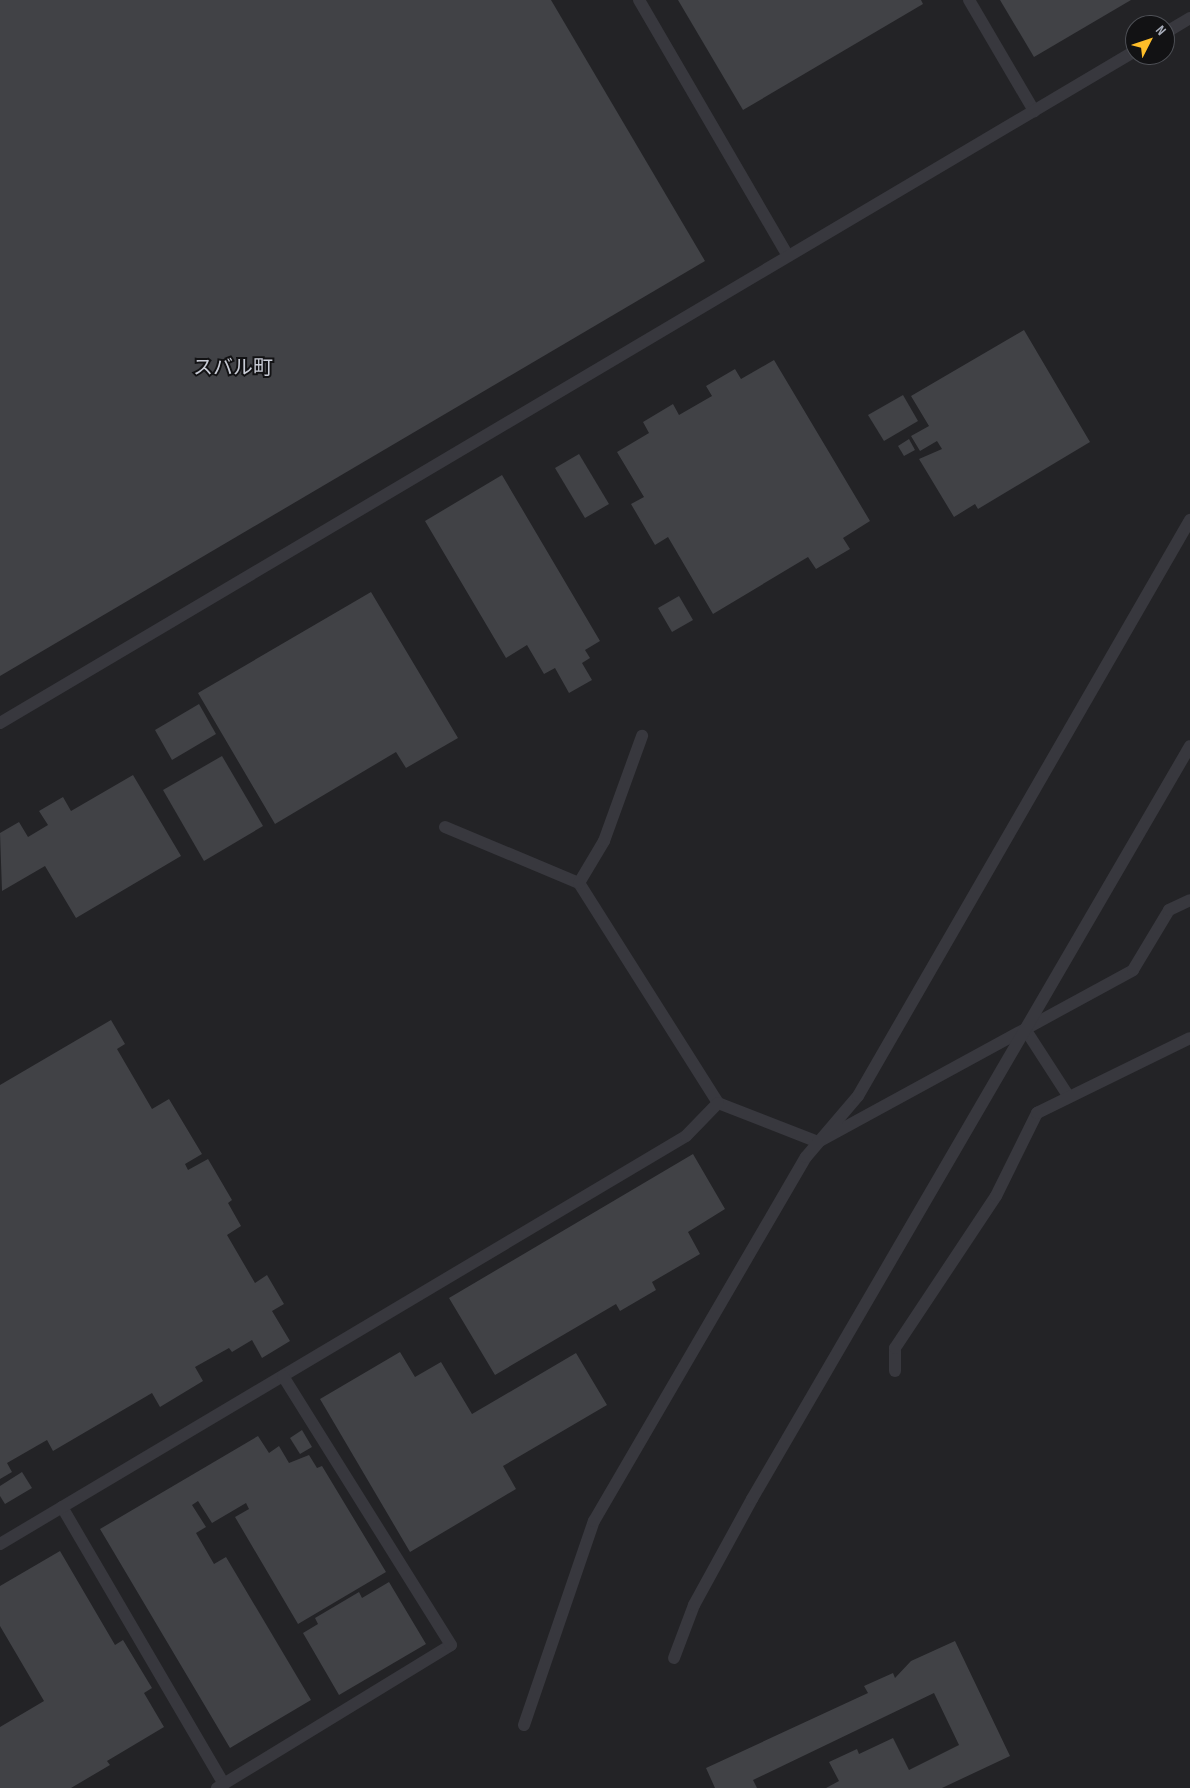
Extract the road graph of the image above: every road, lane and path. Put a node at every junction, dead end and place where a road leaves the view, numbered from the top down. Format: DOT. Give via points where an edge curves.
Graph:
graph roads {
  1 [pos="639,0"];
  2 [pos="969,0"];
  3 [pos="1190,18"];
  4 [pos="1175,27"];
  5 [pos="1125,57"];
  6 [pos="1034,111"];
  7 [pos="788,256"];
  8 [pos="1190,520"];
  9 [pos="0,724"];
  10 [pos="642,736"];
  11 [pos="1190,746"];
  12 [pos="444,827"];
  13 [pos="579,883"];
  14 [pos="1190,900"];
  15 [pos="1025,1029"];
  16 [pos="1190,1038"];
  17 [pos="1069,1097"];
  18 [pos="718,1103"];
  19 [pos="818,1142"];
  20 [pos="895,1371"];
  21 [pos="283,1376"];
  22 [pos="62,1507"];
  23 [pos="0,1544"];
  24 [pos="674,1658"];
  25 [pos="524,1725"];
  26 [pos="221,1786"];
  1 -- 7 [label="lane"];
  2 -- 6 [label="lane"];
  3 -- 4 [label="lane"];
  5 -- 6 [label="lane"];
  6 -- 7 [label="lane"];
  7 -- 9 [label="lane"];
  8 -- 19 [label="lane" via="858,1096"];
  10 -- 13 [label="lane" via="604,841"];
  11 -- 15 [label="lane"];
  12 -- 13 [label="lane"];
  13 -- 18 [label="lane"];
  14 -- 15 [label="lane" via="1169,910 1133,970"];
  15 -- 17 [label="lane"];
  15 -- 19 [label="lane"];
  15 -- 24 [label="lane" via="752,1498 694,1605"];
  16 -- 17 [label="lane"];
  17 -- 20 [label="lane" via="1037,1113 996,1196 895,1348"];
  18 -- 19 [label="lane"];
  18 -- 21 [label="lane" via="686,1136"];
  19 -- 25 [label="lane" via="806,1157 594,1521"];
  21 -- 22 [label="lane"];
  21 -- 26 [label="lane" via="451,1645"];
  22 -- 23 [label="lane"];
  22 -- 26 [label="lane"];
}
